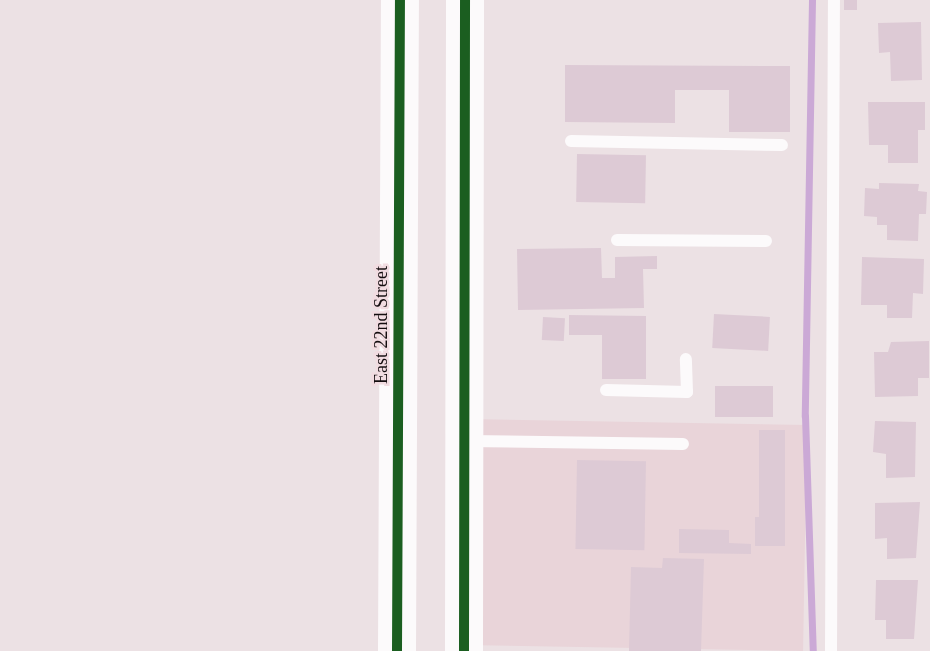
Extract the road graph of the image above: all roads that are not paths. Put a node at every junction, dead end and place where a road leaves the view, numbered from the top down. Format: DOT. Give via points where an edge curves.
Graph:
graph roads {
  1 [pos="400,0"];
  2 [pos="465,0"];
  3 [pos="834,0"];
  4 [pos="571,141"];
  5 [pos="782,145"];
  6 [pos="617,240"];
  7 [pos="766,241"];
  8 [pos="685,359"];
  9 [pos="606,390"];
  10 [pos="465,441"];
  11 [pos="683,444"];
  12 [pos="397,651"];
  13 [pos="464,651"];
  14 [pos="831,651"];
  1 -- 12 [label="main road, East 22nd Street"];
  2 -- 10 [label="main road"];
  3 -- 14 [label="lane"];
  4 -- 5 [label="lane"];
  6 -- 7 [label="lane"];
  8 -- 9 [label="lane" via="687,392"];
  10 -- 11 [label="lane"];
  10 -- 13 [label="main road"];
}
